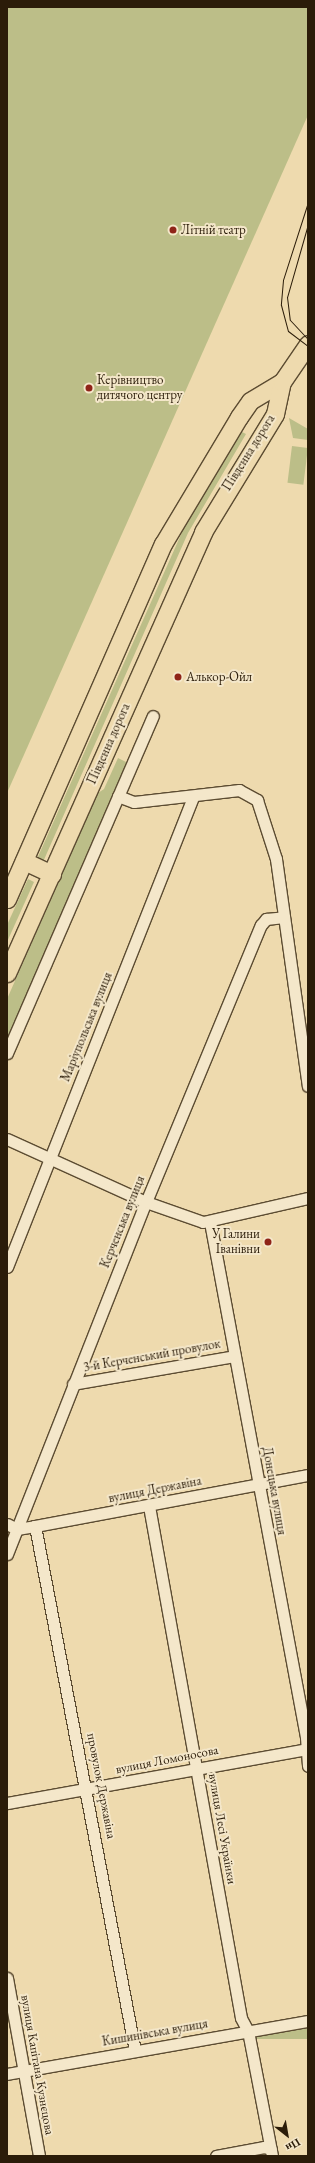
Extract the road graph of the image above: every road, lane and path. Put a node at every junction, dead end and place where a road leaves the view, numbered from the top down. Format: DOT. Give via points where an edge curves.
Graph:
graph roads {
  1 [pos="306,353"];
  2 [pos="282,382"];
  3 [pos="153,716"];
  4 [pos="118,796"];
  5 [pos="193,797"];
  6 [pos="24,861"];
  7 [pos="52,874"];
  8 [pos="7,898"];
  9 [pos="284,917"];
  10 [pos="7,973"];
  11 [pos="7,1053"];
  12 [pos="308,1086"];
  13 [pos="7,1139"];
  14 [pos="50,1159"];
  15 [pos="308,1198"];
  16 [pos="146,1202"];
  17 [pos="210,1222"];
  18 [pos="7,1267"];
  19 [pos="235,1356"];
  20 [pos="73,1384"];
  21 [pos="308,1474"];
  22 [pos="258,1484"];
  23 [pos="149,1506"];
  24 [pos="12,1526"];
  25 [pos="35,1526"];
  26 [pos="7,1554"];
  27 [pos="307,1749"];
  28 [pos="308,1766"];
  29 [pos="197,1767"];
  30 [pos="87,1789"];
  31 [pos="7,1803"];
  32 [pos="7,1978"];
  33 [pos="308,2020"];
  34 [pos="248,2031"];
  35 [pos="135,2051"];
  36 [pos="24,2071"];
  37 [pos="7,2074"];
  38 [pos="271,2152"];
  39 [pos="39,2156"];
  40 [pos="216,2156"];
  1 -- 2 [label="main road"];
  2 -- 6 [label="main road, Південна дорога" via="250,401 163,544"];
  2 -- 7 [label="main road, Південна дорога" via="275,414 219,502 178,585"];
  3 -- 4 [label="street"];
  4 -- 5 [label="street" via="134,802"];
  4 -- 11 [label="street"];
  5 -- 9 [label="street" via="238,790 254,796 261,807 276,859"];
  5 -- 14 [label="street, Маріупольська вулиця"];
  6 -- 7 [label="main road"];
  6 -- 8 [label="main road, Південна дорога"];
  7 -- 10 [label="main road, Південна дорога"];
  9 -- 12 [label="street"];
  9 -- 16 [label="street, Керченська вулиця" via="270,918 261,925"];
  13 -- 14 [label="street"];
  14 -- 16 [label="street"];
  14 -- 18 [label="street, Маріупольська вулиця"];
  15 -- 17 [label="street"];
  16 -- 17 [label="street"];
  16 -- 20 [label="street, Керченська вулиця"];
  17 -- 19 [label="street, Донецька вулиця"];
  19 -- 20 [label="street, 3-й Керченський провулок"];
  19 -- 22 [label="street, Донецька вулиця"];
  20 -- 24 [label="street, Керченська вулиця"];
  21 -- 22 [label="street, вулиця Державіна"];
  22 -- 23 [label="street, вулиця Державіна"];
  22 -- 27 [label="street, Донецька вулиця"];
  23 -- 25 [label="street, вулиця Державіна"];
  23 -- 29 [label="street, вулиця Лесі Українки"];
  24 -- 25 [label="street, вулиця Державіна"];
  24 -- 26 [label="street, Керченська вулиця"];
  25 -- 30 [label="street, провулок Державіна"];
  27 -- 28 [label="street, Донецька вулиця"];
  27 -- 29 [label="street, вулиця Ломоносова"];
  29 -- 30 [label="street, вулиця Ломоносова"];
  29 -- 34 [label="street, вулиця Лесі Українки" via="242,2018"];
  30 -- 31 [label="street, вулиця Ломоносова"];
  30 -- 35 [label="street, провулок Державіна"];
  32 -- 36 [label="street, вулиця Капітана Кузнєцова"];
  33 -- 34 [label="street, Кишинівська вулиця"];
  34 -- 35 [label="street, Кишинівська вулиця"];
  34 -- 38 [label="street, вулиця Лесі Українки"];
  35 -- 36 [label="street, Кишинівська вулиця"];
  36 -- 37 [label="street, Кишинівська вулиця"];
  36 -- 39 [label="street, вулиця Капітана Кузнєцова"];
  38 -- 40 [label="street" via="264,2147"];
}
